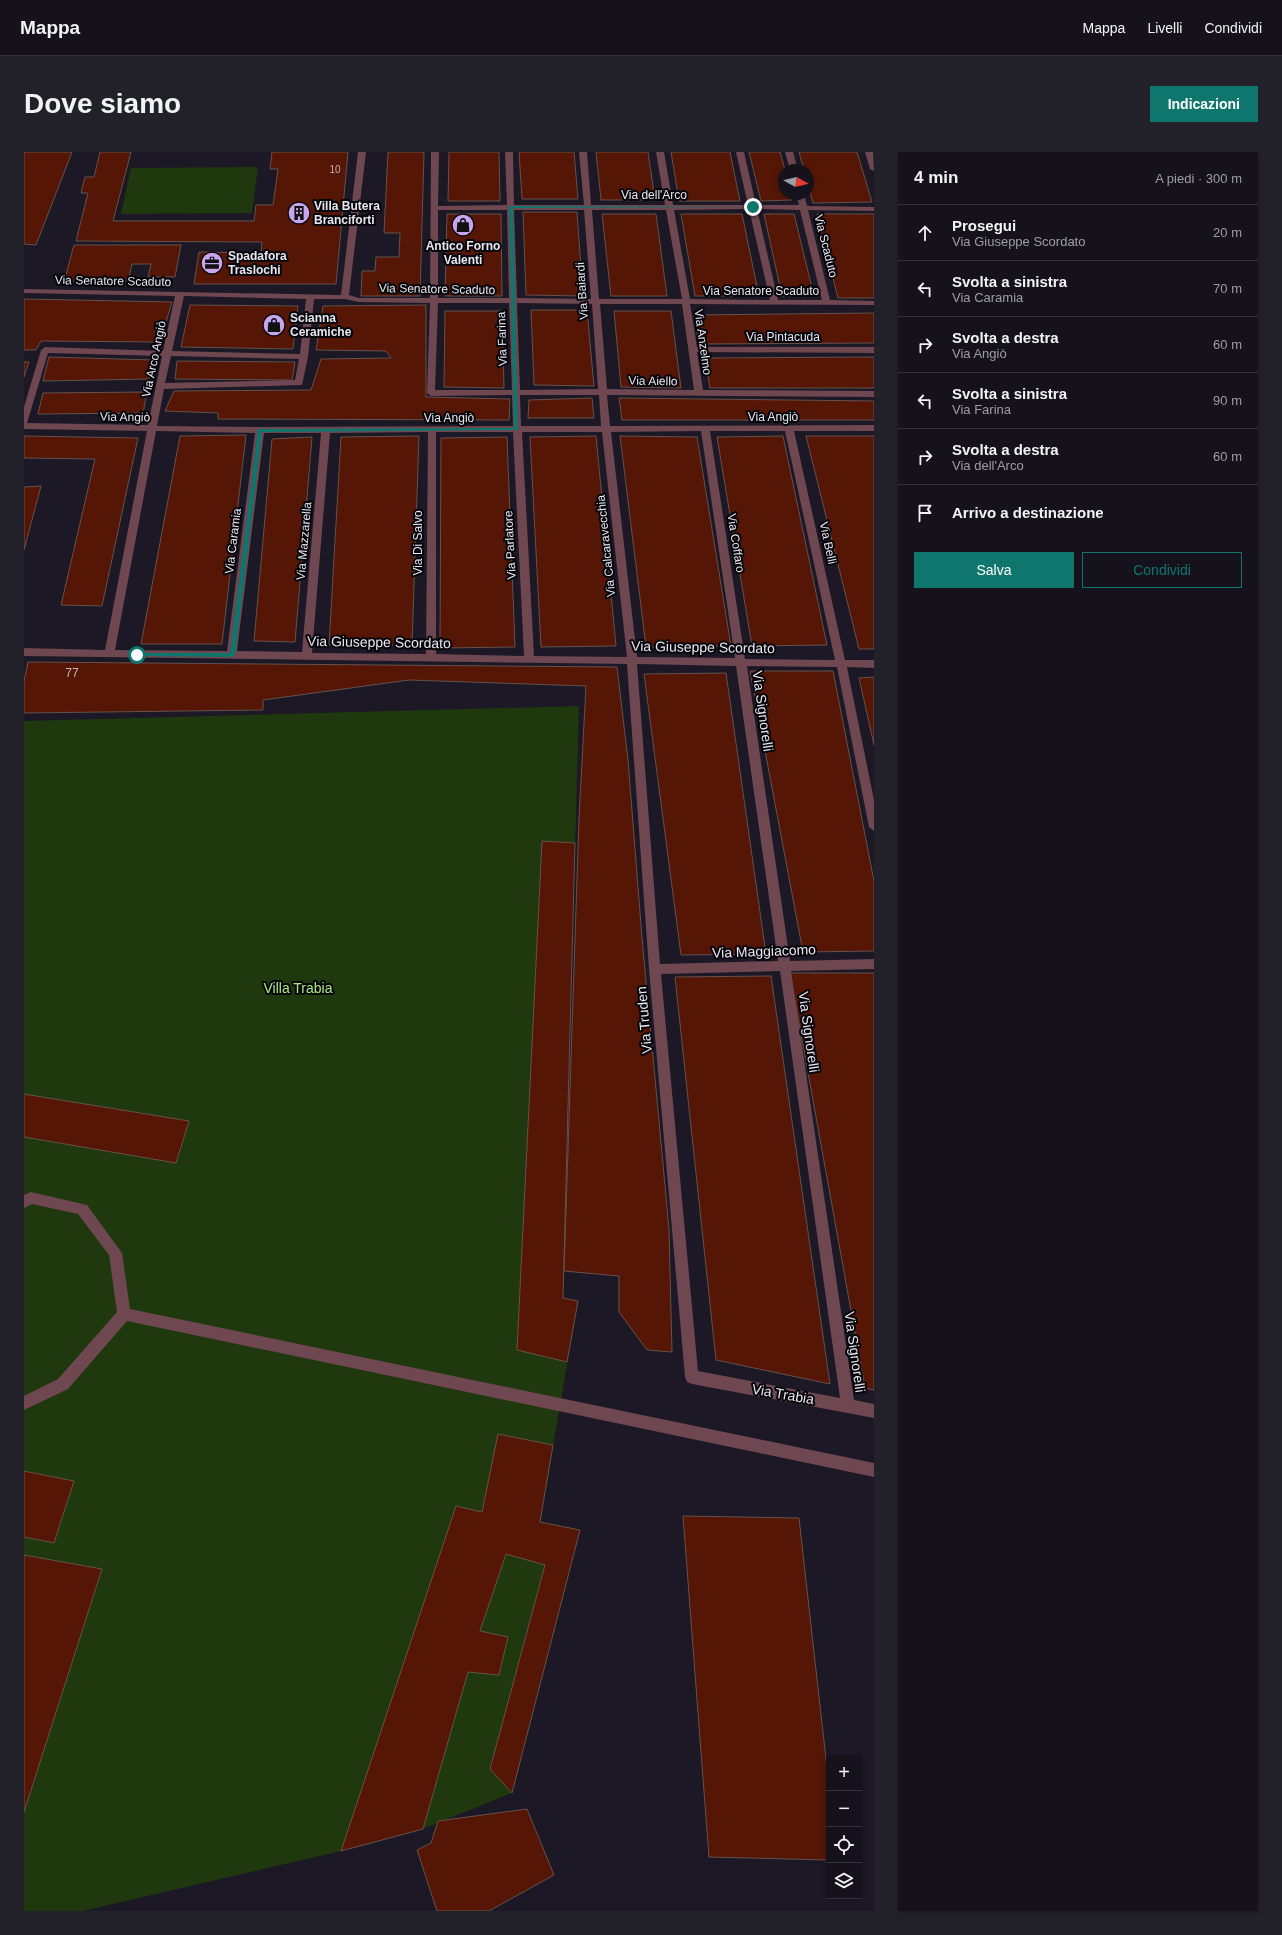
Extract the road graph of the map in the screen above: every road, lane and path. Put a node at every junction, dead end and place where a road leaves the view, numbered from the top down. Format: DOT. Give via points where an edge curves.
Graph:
graph roads {
  1 [pos="362,152"];
  2 [pos="435,152"];
  3 [pos="509,152"];
  4 [pos="583,152"];
  5 [pos="660,152"];
  6 [pos="740,152"];
  7 [pos="789,152"];
  8 [pos="869,152"];
  9 [pos="792,164"];
  10 [pos="874,168"];
  11 [pos="802,200"];
  12 [pos="510,207"];
  13 [pos="588,207"];
  14 [pos="670,207"];
  15 [pos="753,207"];
  16 [pos="434,208"];
  17 [pos="804,208"];
  18 [pos="874,209"];
  19 [pos="24,291"];
  20 [pos="180,294"];
  21 [pos="310,297"];
  22 [pos="345,297"];
  23 [pos="434,300"];
  24 [pos="512,301"];
  25 [pos="595,302"];
  26 [pos="686,302"];
  27 [pos="774,303"];
  28 [pos="827,303"];
  29 [pos="874,303"];
  30 [pos="692,349"];
  31 [pos="874,350"];
  32 [pos="167,353"];
  33 [pos="304,357"];
  34 [pos="160,386"];
  35 [pos="603,392"];
  36 [pos="515,393"];
  37 [pos="699,393"];
  38 [pos="874,394"];
  39 [pos="24,422"];
  40 [pos="24,426"];
  41 [pos="874,428"];
  42 [pos="152,429"];
  43 [pos="517,429"];
  44 [pos="606,429"];
  45 [pos="705,429"];
  46 [pos="789,429"];
  47 [pos="260,430"];
  48 [pos="326,430"];
  49 [pos="432,430"];
  50 [pos="24,652"];
  51 [pos="110,652"];
  52 [pos="232,655"];
  53 [pos="308,655"];
  54 [pos="431,657"];
  55 [pos="529,658"];
  56 [pos="632,660"];
  57 [pos="741,662"];
  58 [pos="841,663"];
  59 [pos="874,664"];
  60 [pos="874,827"];
  61 [pos="874,964"];
  62 [pos="785,965"];
  63 [pos="655,969"];
  64 [pos="24,1202"];
  65 [pos="124,1314"];
  66 [pos="692,1377"];
  67 [pos="24,1403"];
  68 [pos="848,1406"];
  69 [pos="874,1411"];
  70 [pos="874,1470"];
  1 -- 22 [label="street"];
  2 -- 16 [label="street"];
  3 -- 12 [label="street, Via Farina"];
  4 -- 13 [label="street, Via Baiardi"];
  5 -- 14 [label="street, Via Anzelmo"];
  6 -- 15 [label="street"];
  7 -- 9 [label="street"];
  8 -- 10 [label="street"];
  11 -- 17 [label="street, Via Scaduto"];
  12 -- 13 [label="street, Via dell'Arco"];
  12 -- 16 [label="street, Via dell'Arco"];
  12 -- 24 [label="street, Via Farina"];
  13 -- 14 [label="street, Via dell'Arco"];
  13 -- 25 [label="street, Via Baiardi"];
  14 -- 15 [label="street, Via dell'Arco"];
  14 -- 26 [label="street, Via Anzelmo"];
  15 -- 17 [label="street, Via dell'Arco"];
  15 -- 27 [label="street"];
  16 -- 23 [label="street"];
  17 -- 18 [label="street, Via dell'Arco"];
  17 -- 28 [label="street, Via Scaduto"];
  19 -- 20 [label="street, Via Senatore Scaduto"];
  20 -- 21 [label="street, Via Senatore Scaduto"];
  20 -- 32 [label="street, Via Arco Angiò"];
  21 -- 22 [label="street, Via Senatore Scaduto"];
  21 -- 33 [label="street"];
  22 -- 23 [label="street, Via Senatore Scaduto" via="359,300"];
  23 -- 24 [label="street, Via Senatore Scaduto"];
  23 -- 36 [label="street, Via Aiello" via="431,393"];
  24 -- 25 [label="street, Via Senatore Scaduto"];
  24 -- 36 [label="street, Via Farina"];
  25 -- 26 [label="street, Via Senatore Scaduto"];
  25 -- 35 [label="street, Via Baiardi"];
  26 -- 27 [label="street, Via Senatore Scaduto"];
  26 -- 30 [label="street, Via Anzelmo"];
  27 -- 28 [label="street, Via Senatore Scaduto"];
  28 -- 29 [label="street, Via Senatore Scaduto"];
  30 -- 31 [label="street, Via Pintacuda"];
  30 -- 37 [label="street, Via Anzelmo"];
  32 -- 33 [label="street"];
  32 -- 34 [label="street, Via Arco Angiò"];
  32 -- 39 [label="street" via="44,350"];
  33 -- 34 [label="street" via="298,383"];
  34 -- 42 [label="street, Via Arco Angiò"];
  35 -- 36 [label="street, Via Aiello"];
  35 -- 37 [label="street, Via Aiello"];
  35 -- 44 [label="street, Via Baiardi"];
  36 -- 43 [label="street, Via Farina"];
  37 -- 38 [label="street, Via Aiello"];
  40 -- 42 [label="street, Via Angiò"];
  41 -- 46 [label="street, Via Angiò"];
  42 -- 47 [label="street, Via Angiò"];
  42 -- 51 [label="street"];
  43 -- 44 [label="street, Via Angiò"];
  43 -- 49 [label="street, Via Angiò"];
  43 -- 55 [label="street, Via Parlatore"];
  44 -- 45 [label="street, Via Angiò"];
  44 -- 56 [label="street, Via Calcaravecchia"];
  45 -- 46 [label="street, Via Angiò"];
  45 -- 57 [label="street, Via Coffaro"];
  46 -- 58 [label="street, Via Belli"];
  47 -- 48 [label="street, Via Angiò"];
  47 -- 52 [label="street, Via Caramia"];
  48 -- 49 [label="street, Via Angiò"];
  48 -- 53 [label="street, Via Mazzarella"];
  49 -- 54 [label="street, Via Di Salvo"];
  50 -- 51 [label="street, Via Giuseppe Scordato"];
  51 -- 52 [label="street, Via Giuseppe Scordato" via="137,655"];
  52 -- 53 [label="street, Via Giuseppe Scordato"];
  53 -- 54 [label="street, Via Giuseppe Scordato"];
  54 -- 55 [label="street, Via Giuseppe Scordato"];
  55 -- 56 [label="street, Via Giuseppe Scordato"];
  56 -- 57 [label="street, Via Giuseppe Scordato"];
  56 -- 63 [label="street, Via Truden"];
  57 -- 58 [label="street, Via Giuseppe Scordato"];
  57 -- 62 [label="street, Via Signorelli"];
  58 -- 59 [label="street, Via Giuseppe Scordato"];
  58 -- 60 [label="street, Via Belli"];
  61 -- 62 [label="street, Via Maggiacomo"];
  62 -- 63 [label="street, Via Maggiacomo"];
  62 -- 68 [label="street, Via Signorelli"];
  63 -- 66 [label="street, Via Truden"];
  64 -- 65 [label="street" via="31,1198 82,1209 115,1253"];
  65 -- 67 [label="street" via="62,1384"];
  65 -- 70 [label="street"];
  66 -- 68 [label="street, Via Trabia"];
  68 -- 69 [label="street, Via Trabia"];
}
